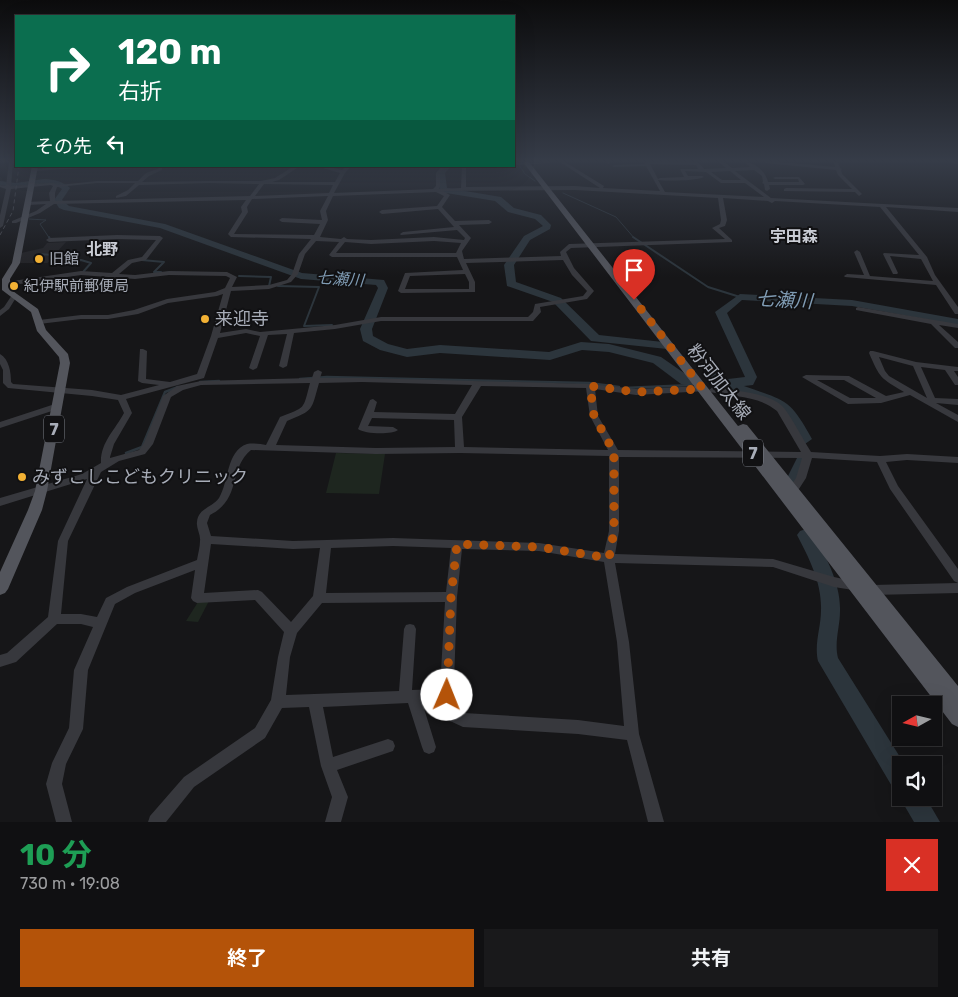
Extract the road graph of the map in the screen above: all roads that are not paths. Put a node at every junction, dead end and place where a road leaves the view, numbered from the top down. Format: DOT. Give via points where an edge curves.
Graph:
graph roads {
  1 [pos="5,200"];
  2 [pos="98,200"];
  3 [pos="249,200"];
  4 [pos="329,200"];
  5 [pos="442,200"];
  6 [pos="560,200"];
  7 [pos="721,200"];
  8 [pos="764,200"];
  9 [pos="860,200"];
  10 [pos="772,201"];
  11 [pos="54,202"];
  12 [pos="28,203"];
  13 [pos="863,205"];
  14 [pos="882,206"];
  15 [pos="439,207"];
  16 [pos="958,210"];
  17 [pos="382,212"];
  18 [pos="26,218"];
  19 [pos="282,220"];
  20 [pos="14,222"];
  21 [pos="324,222"];
  22 [pos="474,222"];
  23 [pos="489,222"];
  24 [pos="452,223"];
  25 [pos="0,226"];
  26 [pos="458,228"];
  27 [pos="476,230"];
  28 [pos="403,234"];
  29 [pos="316,238"];
  30 [pos="344,239"];
  31 [pos="49,240"];
  32 [pos="466,242"];
  33 [pos="594,245"];
  34 [pos="857,252"];
  35 [pos="924,257"];
  36 [pos="564,258"];
  37 [pos="464,259"];
  38 [pos="467,272"];
  39 [pos="895,273"];
  40 [pos="113,276"];
  41 [pos="847,276"];
  42 [pos="864,277"];
  43 [pos="937,283"];
  44 [pos="6,284"];
  45 [pos="866,286"];
  46 [pos="228,289"];
  47 [pos="14,296"];
  48 [pos="858,308"];
  49 [pos="958,312"];
  50 [pos="0,314"];
  51 [pos="39,322"];
  52 [pos="933,324"];
  53 [pos="958,326"];
  54 [pos="291,331"];
  55 [pos="266,333"];
  56 [pos="215,336"];
  57 [pos="958,346"];
  58 [pos="143,351"];
  59 [pos="0,356"];
  60 [pos="916,364"];
  61 [pos="283,366"];
  62 [pos="253,368"];
  63 [pos="948,368"];
  64 [pos="958,369"];
  65 [pos="316,377"];
  66 [pos="958,382"];
  67 [pos="478,383"];
  68 [pos="169,384"];
  69 [pos="590,386"];
  70 [pos="708,390"];
  71 [pos="60,391"];
  72 [pos="912,392"];
  73 [pos="121,398"];
  74 [pos="885,398"];
  75 [pos="929,400"];
  76 [pos="374,402"];
  77 [pos="958,402"];
  78 [pos="58,406"];
  79 [pos="369,415"];
  80 [pos="458,417"];
  81 [pos="958,419"];
  82 [pos="0,425"];
  83 [pos="393,430"];
  84 [pos="270,447"];
  85 [pos="460,450"];
  86 [pos="614,452"];
  87 [pos="808,455"];
  88 [pos="760,456"];
  89 [pos="880,459"];
  90 [pos="958,460"];
  91 [pos="106,464"];
  92 [pos="96,471"];
  93 [pos="793,490"];
  94 [pos="41,491"];
  95 [pos="0,502"];
  96 [pos="206,540"];
  97 [pos="457,544"];
  98 [pos="326,545"];
  99 [pos="609,558"];
  100 [pos="202,563"];
  101 [pos="958,578"];
  102 [pos="824,579"];
  103 [pos="853,585"];
  104 [pos="958,588"];
  105 [pos="0,589"];
  106 [pos="872,590"];
  107 [pos="451,597"];
  108 [pos="319,598"];
  109 [pos="54,619"];
  110 [pos="101,623"];
  111 [pos="410,629"];
  112 [pos="291,631"];
  113 [pos="0,661"];
  114 [pos="447,695"];
  115 [pos="409,696"];
  116 [pos="958,699"];
  117 [pos="316,700"];
  118 [pos="278,702"];
  119 [pos="958,718"];
  120 [pos="632,734"];
  121 [pos="388,746"];
  122 [pos="429,747"];
  123 [pos="328,766"];
  124 [pos="64,822"];
  125 [pos="156,822"];
  126 [pos="333,822"];
  127 [pos="656,822"];
  1 -- 25 [label="street"];
  2 -- 11 [label="street"];
  3 -- 29 [label="street" via="231,234 233,236"];
  4 -- 21 [label="street" via="323,212"];
  5 -- 15 [label="street"];
  6 -- 33 [label="main road, 粉河加太線 / 7"];
  7 -- 33 [label="street" via="723,225 715,228 730,241"];
  8 -- 10 [label="street"];
  9 -- 13 [label="street"];
  10 -- 13 [label="street"];
  11 -- 12 [label="street"];
  11 -- 18 [label="street"];
  12 -- 18 [label="main road"];
  13 -- 14 [label="street"];
  14 -- 16 [label="street"];
  14 -- 35 [label="street"];
  15 -- 17 [label="street"];
  15 -- 24 [label="street"];
  18 -- 20 [label="street"];
  18 -- 44 [label="main road" via="16,263"];
  19 -- 21 [label="street"];
  21 -- 29 [label="street"];
  22 -- 23 [label="street"];
  22 -- 24 [label="street"];
  22 -- 27 [label="street"];
  24 -- 26 [label="street"];
  26 -- 28 [label="street"];
  26 -- 32 [label="street" via="468,238"];
  29 -- 30 [label="street"];
  29 -- 46 [label="street" via="302,254 294,275 285,283"];
  30 -- 32 [label="street"];
  30 -- 37 [label="street" via="332,255"];
  31 -- 40 [label="street" via="160,238 144,260 130,261"];
  32 -- 37 [label="street" via="459,250"];
  33 -- 36 [label="street" via="569,246 563,252"];
  33 -- 70 [label="main road, 粉河加太線 / 7"];
  34 -- 42 [label="street"];
  35 -- 39 [label="street" via="886,254"];
  35 -- 43 [label="street"];
  36 -- 37 [label="street"];
  36 -- 54 [label="street" via="592,292 584,298 537,305 530,319 376,320"];
  37 -- 38 [label="street"];
  38 -- 38 [label="street" via="406,274 401,291 473,291"];
  40 -- 44 [label="street" via="76,274"];
  40 -- 46 [label="street" via="227,274 234,277"];
  41 -- 42 [label="street"];
  42 -- 43 [label="street"];
  42 -- 45 [label="street"];
  43 -- 49 [label="street"];
  44 -- 47 [label="main road, 7" via="6,290"];
  46 -- 51 [label="street" via="217,294 167,301 126,314"];
  46 -- 56 [label="street"];
  47 -- 50 [label="street"];
  47 -- 51 [label="main road, 7" via="35,311"];
  48 -- 52 [label="street"];
  51 -- 71 [label="main road, 7" via="48,339 64,356"];
  52 -- 53 [label="street"];
  52 -- 57 [label="street"];
  54 -- 55 [label="street"];
  54 -- 61 [label="street"];
  55 -- 56 [label="street" via="246,331"];
  55 -- 62 [label="street"];
  56 -- 68 [label="street" via="200,376"];
  58 -- 68 [label="street" via="142,381"];
  59 -- 71 [label="street" via="10,386"];
  60 -- 63 [label="street"];
  60 -- 72 [label="street" via="872,353 886,378"];
  60 -- 75 [label="street"];
  63 -- 64 [label="street"];
  63 -- 66 [label="street"];
  65 -- 67 [label="street"];
  65 -- 84 [label="street" via="308,406 304,411 283,419"];
  65 -- 91 [label="street" via="275,383 208,382 180,388 171,392 163,404 146,449"];
  67 -- 69 [label="street"];
  67 -- 80 [label="street"];
  68 -- 73 [label="street"];
  69 -- 70 [label="street" via="636,392"];
  69 -- 86 [label="street" via="594,416"];
  70 -- 87 [label="street" via="757,397 774,404"];
  70 -- 88 [label="main road, 粉河加太線 / 7"];
  71 -- 73 [label="street"];
  71 -- 78 [label="main road, 7"];
  72 -- 74 [label="street"];
  72 -- 75 [label="street"];
  73 -- 91 [label="street" via="128,413 123,426 108,444 104,456"];
  74 -- 74 [label="street" via="848,400 806,377 846,378"];
  75 -- 77 [label="street"];
  75 -- 81 [label="street"];
  76 -- 79 [label="street"];
  78 -- 82 [label="street"];
  78 -- 94 [label="main road, 7"];
  79 -- 80 [label="street"];
  79 -- 83 [label="street" via="363,429"];
  80 -- 85 [label="street"];
  84 -- 85 [label="street"];
  84 -- 96 [label="street" via="249,447 242,451 224,502 205,513 202,523"];
  85 -- 86 [label="street"];
  86 -- 88 [label="street"];
  86 -- 99 [label="street" via="614,531"];
  87 -- 88 [label="street"];
  87 -- 89 [label="street"];
  87 -- 93 [label="street" via="801,478"];
  88 -- 93 [label="main road, 粉河加太線 / 7"];
  88 -- 103 [label="main road, 粉河加太線 / 7"];
  89 -- 90 [label="street"];
  89 -- 101 [label="street" via="894,487"];
  91 -- 92 [label="street"];
  92 -- 94 [label="street"];
  92 -- 109 [label="street" via="62,541"];
  93 -- 106 [label="main road, 粉河加太線 / 7"];
  94 -- 95 [label="street"];
  94 -- 105 [label="main road, 7"];
  96 -- 98 [label="street"];
  96 -- 100 [label="street"];
  97 -- 98 [label="street"];
  97 -- 99 [label="street" via="539,547"];
  97 -- 107 [label="street"];
  98 -- 108 [label="street"];
  99 -- 102 [label="street" via="773,563"];
  99 -- 120 [label="street" via="623,642"];
  100 -- 110 [label="street" via="116,596 110,600"];
  100 -- 112 [label="street" via="197,598 258,595"];
  102 -- 103 [label="street"];
  103 -- 119 [label="main road, 粉河加太線 / 7"];
  104 -- 106 [label="street"];
  106 -- 116 [label="main road, 粉河加太線 / 7"];
  107 -- 108 [label="street"];
  107 -- 114 [label="street"];
  108 -- 112 [label="street"];
  109 -- 110 [label="street"];
  109 -- 113 [label="street" via="11,658"];
  110 -- 124 [label="street" via="81,670 76,729 59,763 54,784"];
  111 -- 115 [label="street"];
  112 -- 118 [label="street"];
  114 -- 115 [label="street"];
  114 -- 120 [label="street" via="455,716 463,720 578,727"];
  115 -- 117 [label="street"];
  115 -- 122 [label="street"];
  117 -- 118 [label="street"];
  117 -- 123 [label="street"];
  118 -- 125 [label="street" via="260,733 189,782"];
  120 -- 127 [label="street"];
  121 -- 123 [label="street"];
  123 -- 126 [label="street" via="340,797"];
}
